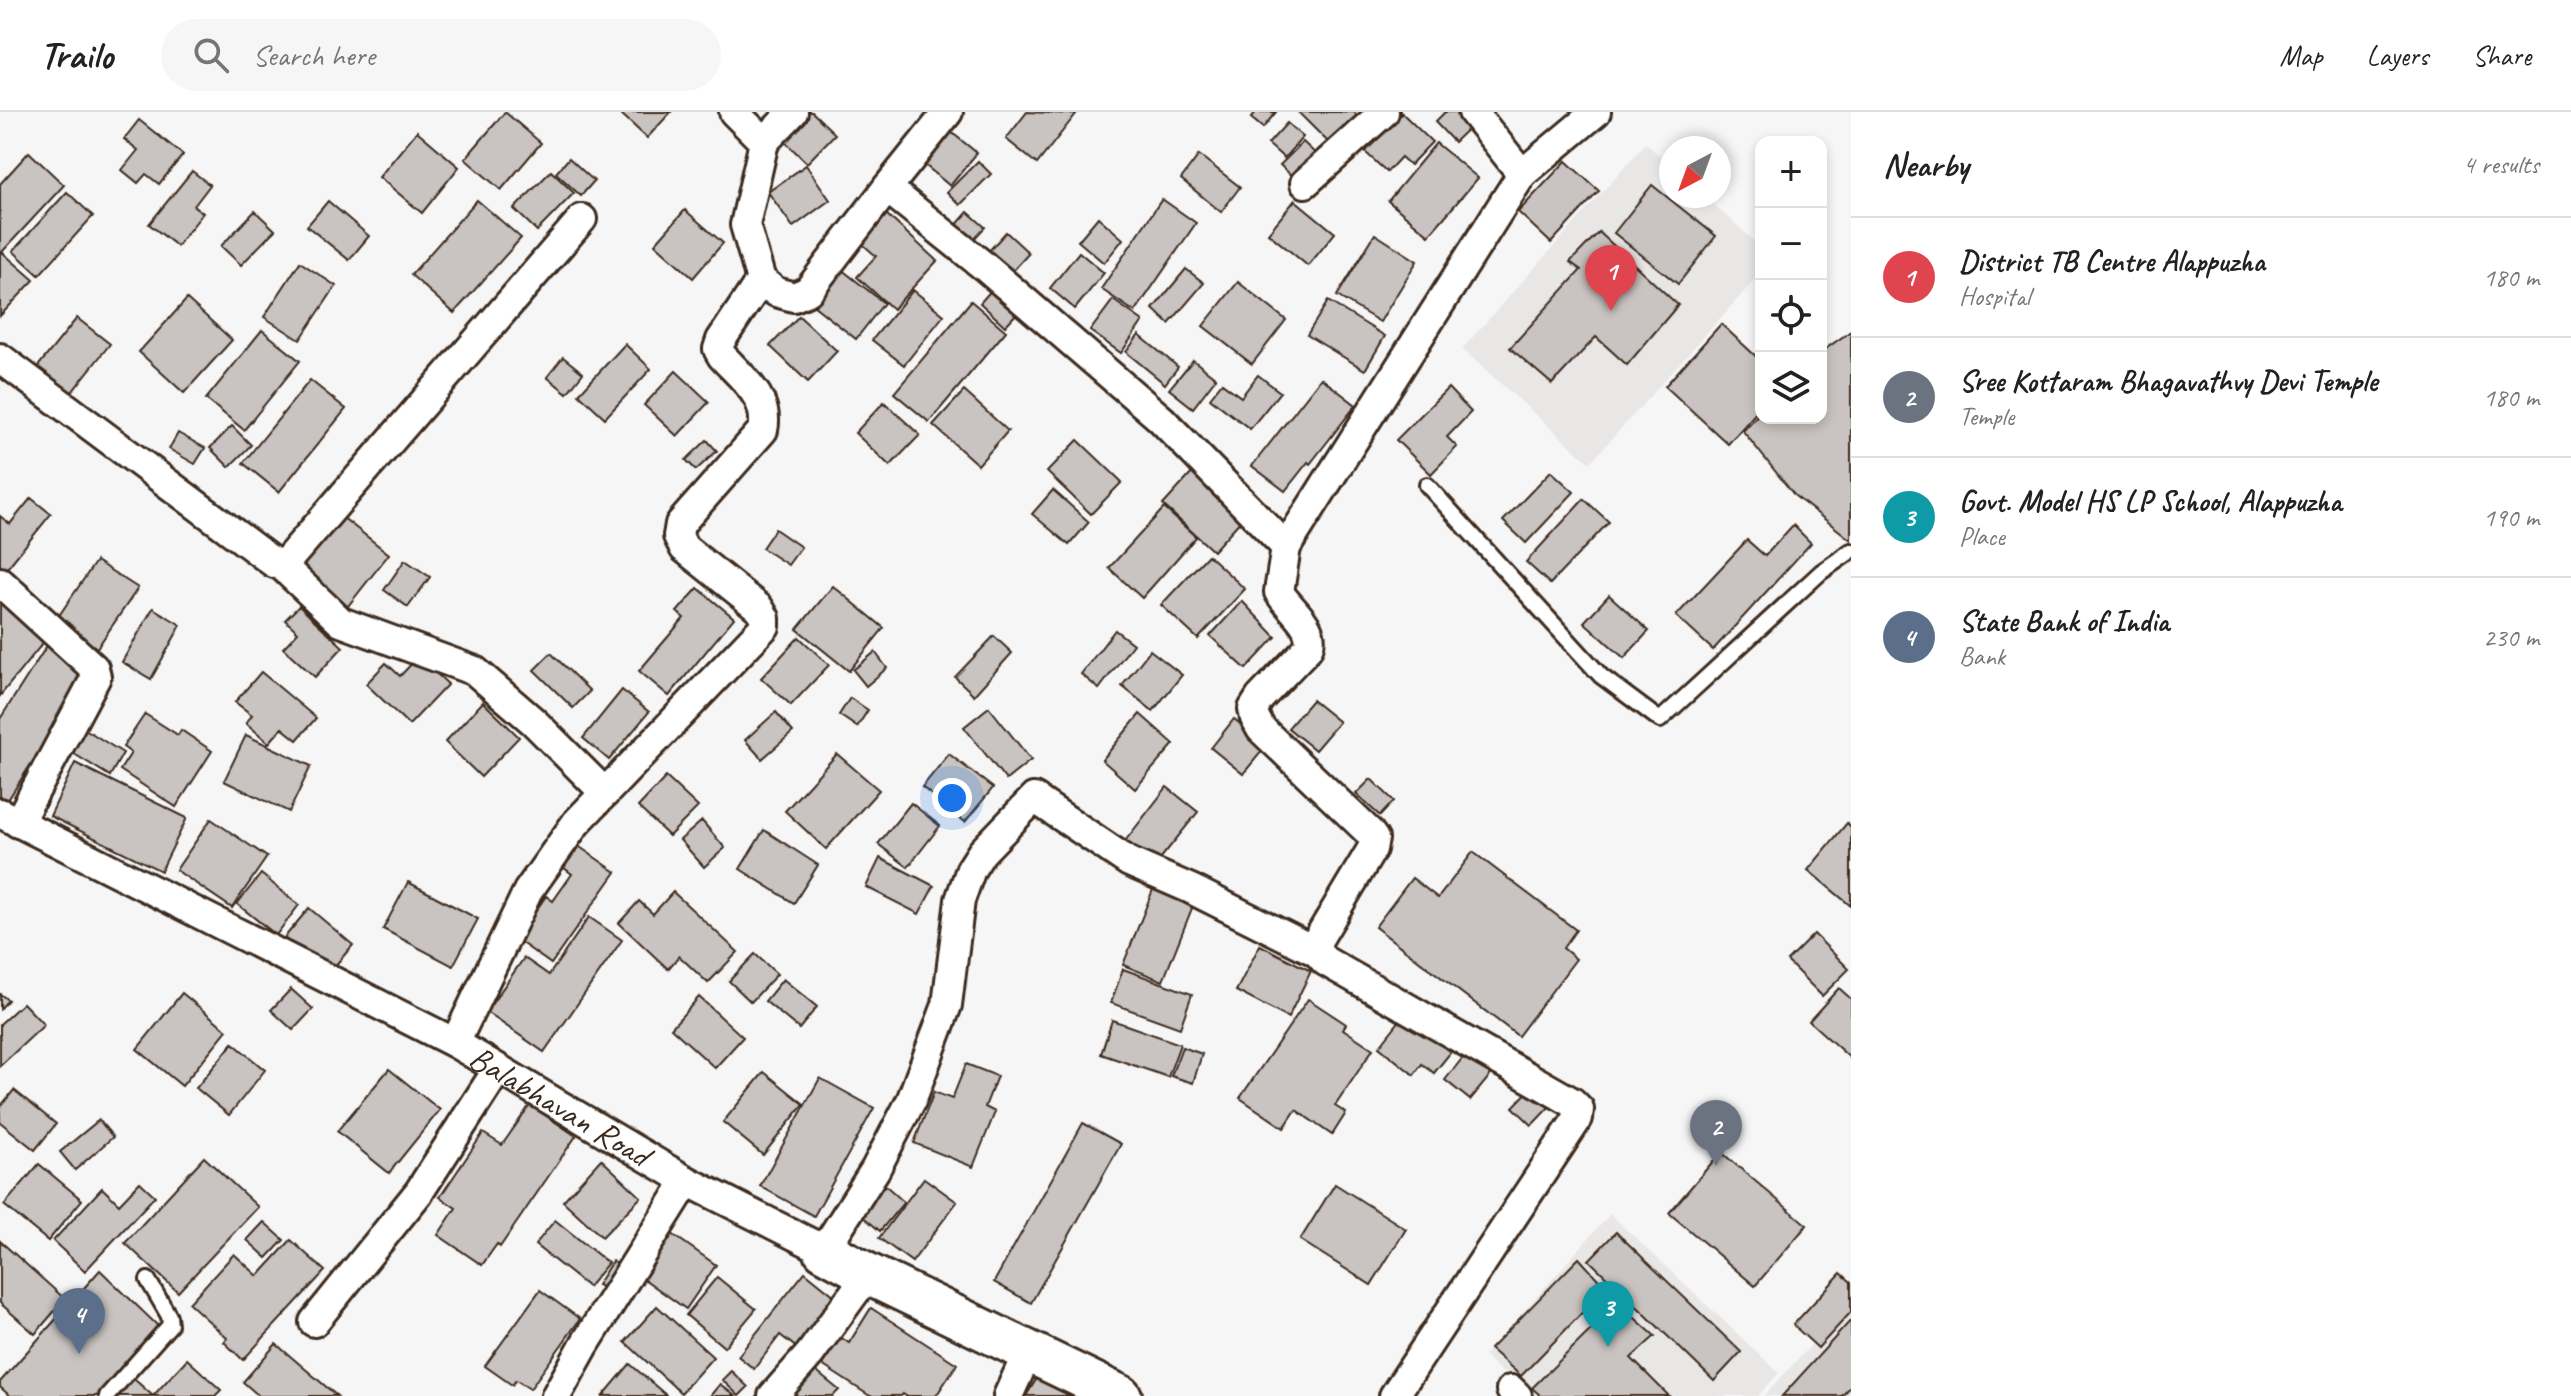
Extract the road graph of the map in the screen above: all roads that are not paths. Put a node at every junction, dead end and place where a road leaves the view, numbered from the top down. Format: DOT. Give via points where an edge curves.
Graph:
graph roads {
  1 [pos="734,112"];
  2 [pos="793,112"];
  3 [pos="948,112"];
  4 [pos="1384,112"];
  5 [pos="1473,112"];
  6 [pos="1596,112"];
  7 [pos="764,142"];
  8 [pos="1522,174"];
  9 [pos="1305,183"];
  10 [pos="887,188"];
  11 [pos="582,219"];
  12 [pos="761,280"];
  13 [pos="0,358"];
  14 [pos="1427,485"];
  15 [pos="1286,547"];
  16 [pos="1851,551"];
  17 [pos="281,565"];
  18 [pos="0,582"];
  19 [pos="605,793"];
  20 [pos="9,818"];
  21 [pos="1317,952"];
  22 [pos="455,1043"];
  23 [pos="498,1069"];
  24 [pos="687,1181"];
  25 [pos="824,1250"];
  26 [pos="868,1274"];
  27 [pos="148,1280"];
  28 [pos="314,1322"];
  29 [pos="1029,1350"];
  30 [pos="107,1396"];
  31 [pos="556,1396"];
  32 [pos="773,1396"];
  33 [pos="1008,1396"];
  34 [pos="1121,1396"];
  35 [pos="1394,1396"];
  1 -- 7 [label="street"];
  2 -- 7 [label="street"];
  3 -- 10 [label="street"];
  4 -- 9 [label="street"];
  5 -- 8 [label="street"];
  6 -- 8 [label="street"];
  7 -- 12 [label="street" via="745,225"];
  8 -- 15 [label="street"];
  10 -- 12 [label="street" via="808,291 794,297"];
  10 -- 15 [label="street" via="1161,419"];
  11 -- 17 [label="street"];
  12 -- 19 [label="street" via="718,349 760,398 766,416 763,430 680,524 678,536 684,548 759,608 765,626"];
  13 -- 17 [label="street"];
  14 -- 16 [label="lane" via="1601,676 1660,720 1821,572"];
  15 -- 21 [label="street" via="1279,592 1309,630 1311,642 1260,698 1253,709 1255,718 1374,839 1317,941"];
  17 -- 19 [label="street" via="341,622 475,671"];
  18 -- 20 [label="street" via="94,668 96,677"];
  19 -- 22 [label="street" via="576,823 528,891"];
  20 -- 22 [label="street, Balabhavan Road"];
  21 -- 25 [label="street" via="1129,862 1034,798 971,869 960,900 947,1005 911,1101"];
  21 -- 35 [label="street" via="1579,1109 1578,1118"];
  22 -- 23 [label="street, Balabhavan Road"];
  23 -- 24 [label="street, Balabhavan Road"];
  23 -- 28 [label="street" via="419,1192"];
  24 -- 25 [label="street, Balabhavan Road"];
  24 -- 31 [label="street"];
  25 -- 26 [label="main road, Balabhavan Road"];
  26 -- 29 [label="main road, Balabhavan Road"];
  26 -- 32 [label="street"];
  27 -- 30 [label="lane" via="170,1325"];
  29 -- 33 [label="street"];
  29 -- 34 [label="main road, Balabhavan Road"];
}
